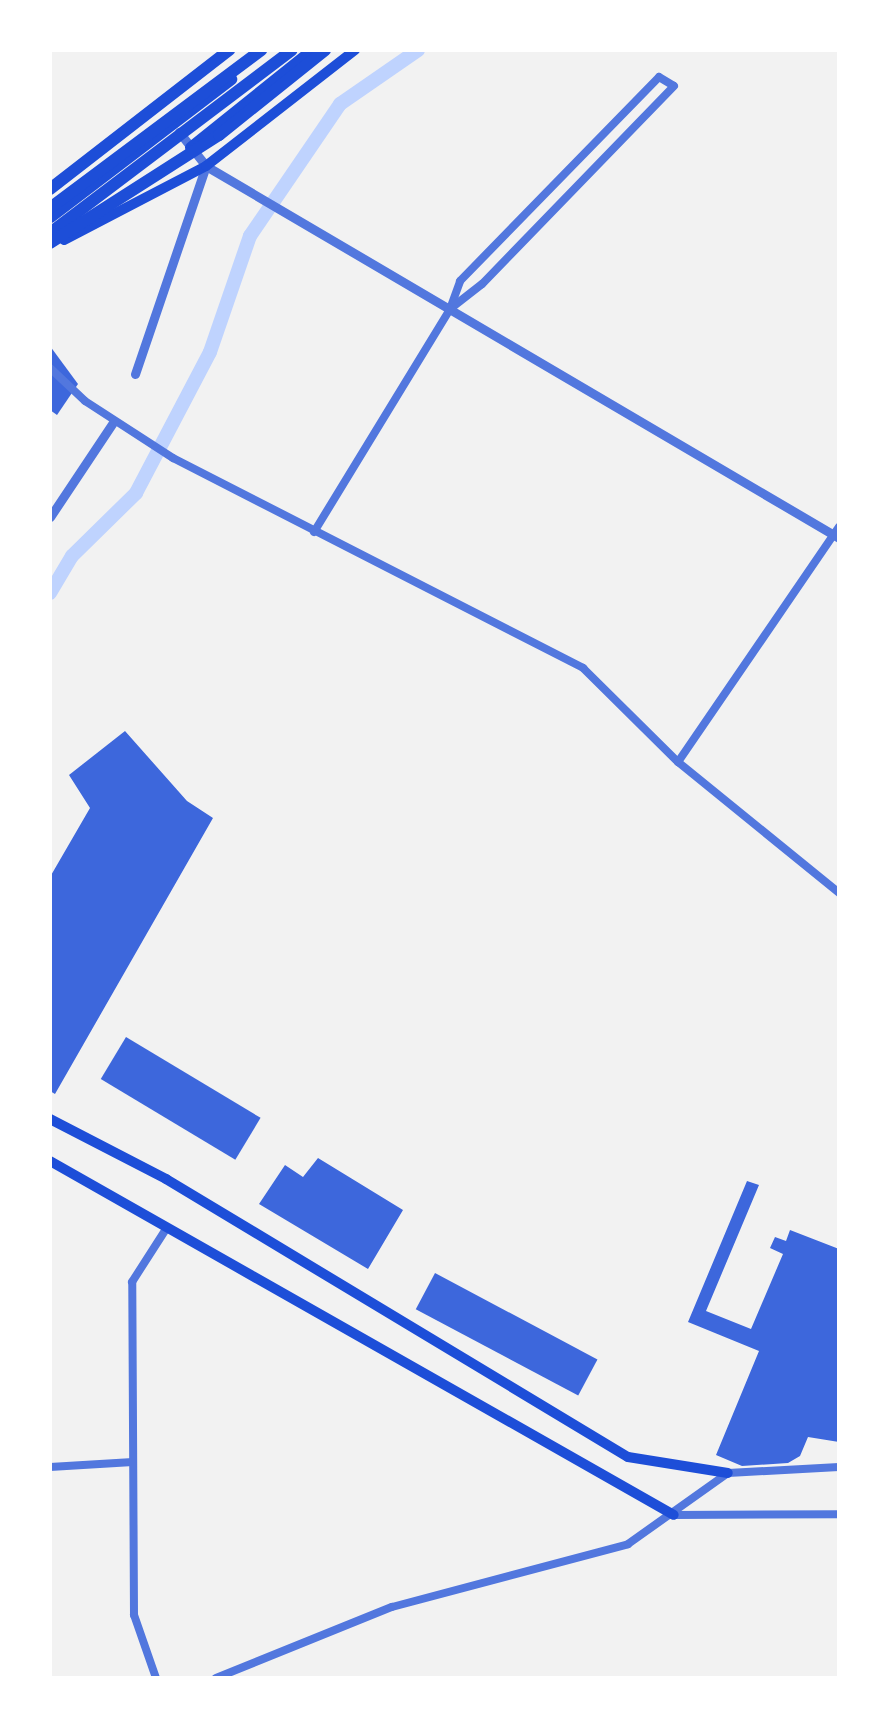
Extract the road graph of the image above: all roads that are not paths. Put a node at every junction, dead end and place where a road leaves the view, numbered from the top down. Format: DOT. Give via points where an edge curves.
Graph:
graph roads {
  1 [pos="229,50"];
  2 [pos="263,50"];
  3 [pos="292,50"];
  4 [pos="311,50"];
  5 [pos="325,50"];
  6 [pos="354,50"];
  7 [pos="173,125"];
  8 [pos="191,146"];
  9 [pos="206,166"];
  10 [pos="50,189"];
  11 [pos="50,208"];
  12 [pos="50,217"];
  13 [pos="50,232"];
  14 [pos="55,245"];
  15 [pos="450,309"];
  16 [pos="50,368"];
  17 [pos="134,374"];
  18 [pos="114,421"];
  19 [pos="50,517"];
  20 [pos="314,532"];
  21 [pos="838,533"];
  22 [pos="678,762"];
  23 [pos="839,893"];
  24 [pos="50,1119"];
  25 [pos="50,1161"];
  26 [pos="166,1229"];
  27 [pos="133,1462"];
  28 [pos="50,1467"];
  29 [pos="839,1468"];
  30 [pos="728,1473"];
  31 [pos="839,1514"];
  32 [pos="674,1515"];
  33 [pos="156,1678"];
  34 [pos="216,1678"];
  1 -- 10 [label="highway"];
  2 -- 7 [label="main road"];
  2 -- 11 [label="highway"];
  3 -- 13 [label="highway"];
  4 -- 8 [label="main road"];
  5 -- 14 [label="highway" via="218,135"];
  6 -- 9 [label="main road"];
  7 -- 8 [label="street"];
  7 -- 12 [label="main road"];
  8 -- 9 [label="street"];
  8 -- 14 [label="main road"];
  9 -- 14 [label="main road"];
  9 -- 15 [label="street"];
  9 -- 17 [label="street"];
  15 -- 15 [label="street" via="482,284 674,86 659,77 460,281"];
  15 -- 20 [label="street"];
  15 -- 21 [label="street"];
  16 -- 18 [label="street"];
  18 -- 19 [label="street"];
  18 -- 20 [label="street"];
  20 -- 22 [label="street" via="583,668"];
  21 -- 22 [label="street"];
  22 -- 23 [label="street"];
  24 -- 30 [label="main road" via="390,1312 628,1457"];
  25 -- 26 [label="main road"];
  26 -- 27 [label="street" via="132,1282"];
  26 -- 32 [label="main road"];
  27 -- 28 [label="street"];
  27 -- 33 [label="street" via="134,1615"];
  29 -- 30 [label="street"];
  30 -- 32 [label="street"];
  31 -- 32 [label="street"];
  32 -- 34 [label="street" via="628,1544 392,1607"];
}
